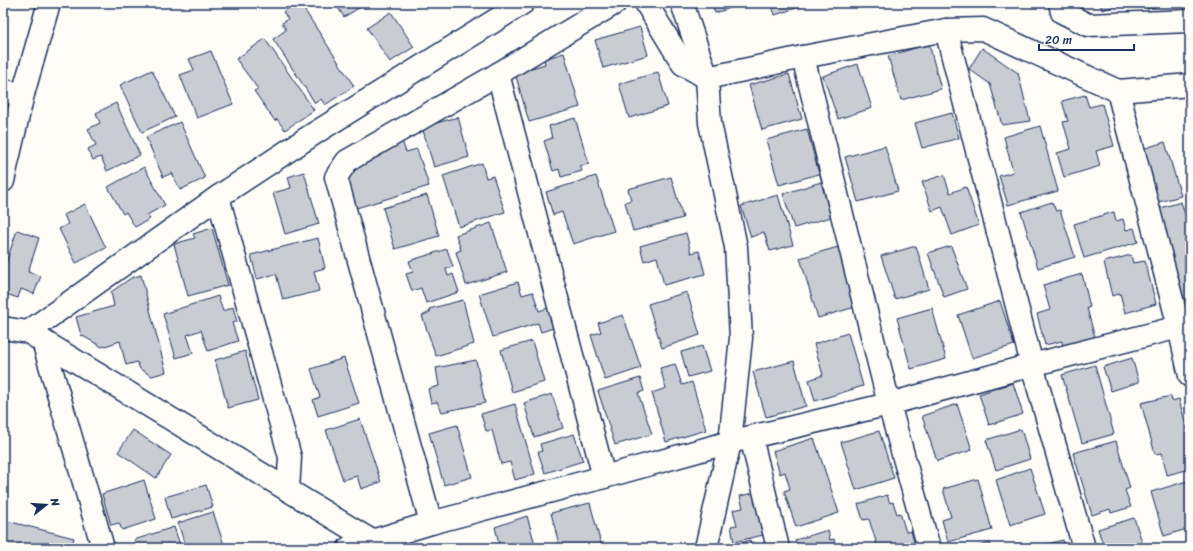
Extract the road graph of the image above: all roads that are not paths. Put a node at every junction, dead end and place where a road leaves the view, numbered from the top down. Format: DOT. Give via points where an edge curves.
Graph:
graph roads {
  1 [pos="49,3"];
  2 [pos="523,3"];
  3 [pos="615,3"];
  4 [pos="646,3"];
  5 [pos="682,3"];
  6 [pos="1060,3"];
  7 [pos="1190,21"];
  8 [pos="946,30"];
  9 [pos="803,56"];
  10 [pos="498,74"];
  11 [pos="707,78"];
  12 [pos="1190,85"];
  13 [pos="1118,91"];
  14 [pos="13,92"];
  15 [pos="3,181"];
  16 [pos="218,197"];
  17 [pos="1184,325"];
  18 [pos="3,328"];
  19 [pos="36,337"];
  20 [pos="1032,365"];
  21 [pos="1190,376"];
  22 [pos="889,404"];
  23 [pos="751,437"];
  24 [pos="730,442"];
  25 [pos="604,477"];
  26 [pos="288,490"];
  27 [pos="431,524"];
  28 [pos="378,545"];
  29 [pos="103,548"];
  30 [pos="349,548"];
  31 [pos="706,548"];
  32 [pos="778,548"];
  33 [pos="929,548"];
  34 [pos="1084,548"];
  1 -- 14 [label="street"];
  2 -- 16 [label="street"];
  3 -- 10 [label="street"];
  4 -- 11 [label="street" via="683,64"];
  5 -- 11 [label="street"];
  6 -- 7 [label="street" via="1062,12 1088,25"];
  8 -- 9 [label="street"];
  8 -- 13 [label="street" via="983,29"];
  8 -- 20 [label="street"];
  9 -- 11 [label="street"];
  9 -- 22 [label="street"];
  10 -- 25 [label="street"];
  10 -- 27 [label="street" via="348,161 336,177"];
  11 -- 24 [label="street" via="710,123 736,246 741,338"];
  12 -- 13 [label="street"];
  13 -- 17 [label="street"];
  14 -- 15 [label="street"];
  16 -- 19 [label="street"];
  16 -- 26 [label="street" via="290,457"];
  17 -- 20 [label="street"];
  17 -- 21 [label="street"];
  18 -- 19 [label="street"];
  19 -- 26 [label="street"];
  19 -- 29 [label="street"];
  20 -- 22 [label="street"];
  20 -- 34 [label="street"];
  22 -- 23 [label="street"];
  22 -- 33 [label="street"];
  23 -- 24 [label="street"];
  23 -- 32 [label="street"];
  24 -- 25 [label="street"];
  24 -- 31 [label="street"];
  25 -- 27 [label="street"];
  26 -- 28 [label="street"];
  27 -- 28 [label="street"];
  28 -- 30 [label="street"];
}
